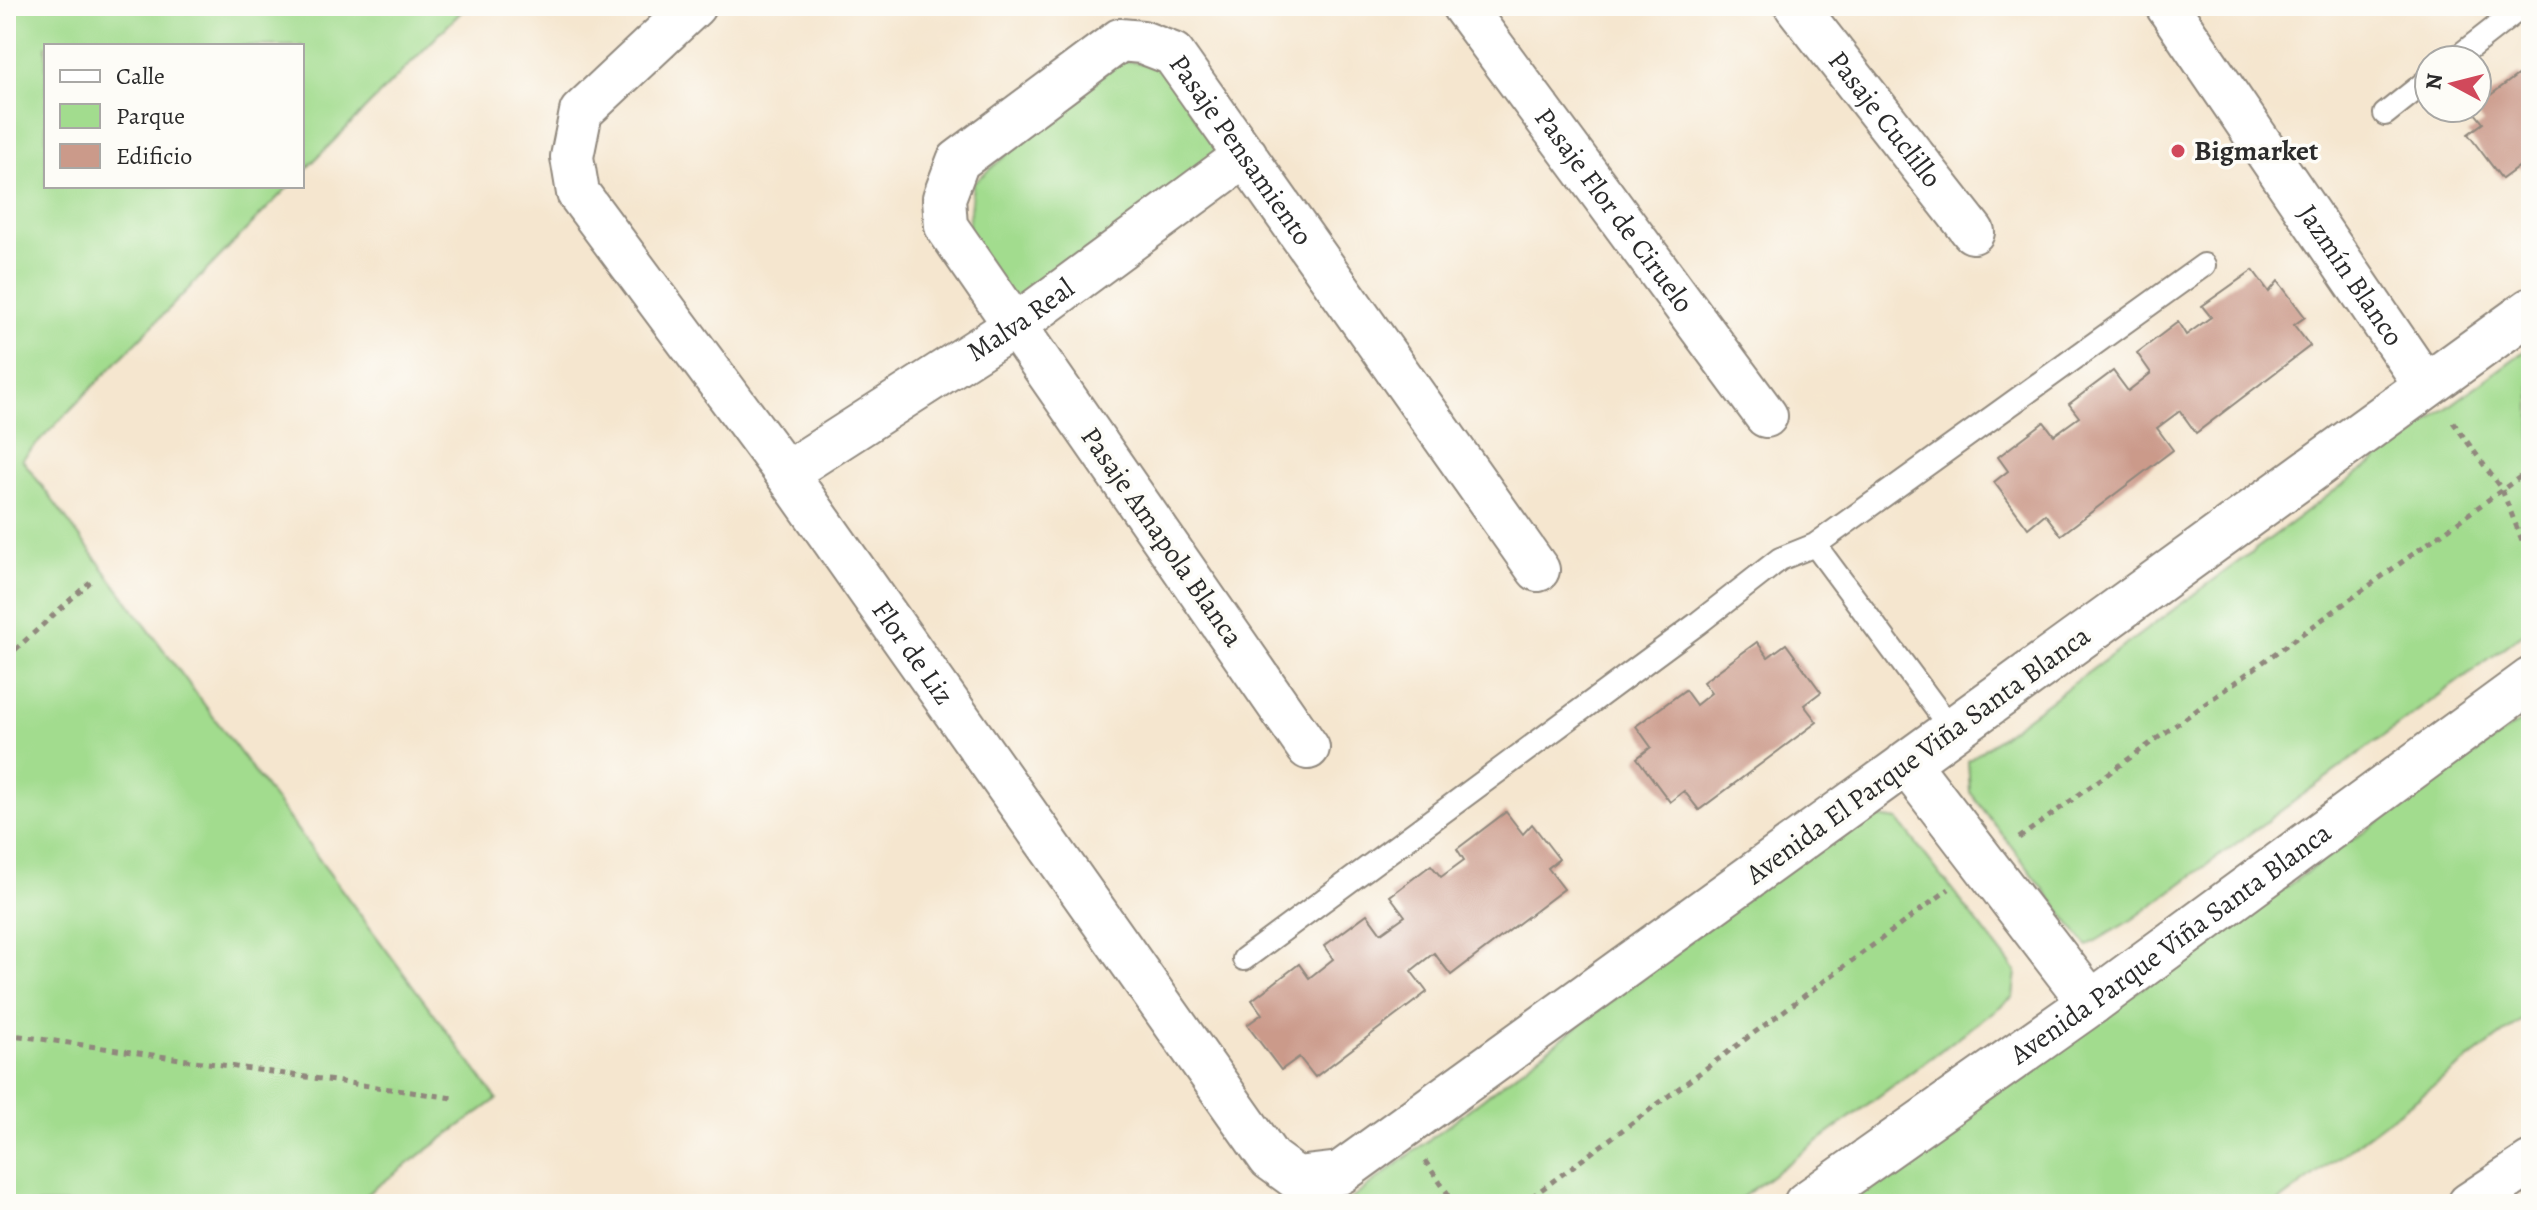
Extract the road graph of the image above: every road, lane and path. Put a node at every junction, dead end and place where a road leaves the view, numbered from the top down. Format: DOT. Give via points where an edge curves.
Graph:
graph roads {
  1 [pos="694,6"];
  2 [pos="1463,6"];
  3 [pos="1796,6"];
  4 [pos="2167,6"];
  5 [pos="2523,6"];
  6 [pos="2474,44"];
  7 [pos="2413,92"];
  8 [pos="2385,114"];
  9 [pos="1246,155"];
  10 [pos="1973,232"];
  11 [pos="2204,265"];
  12 [pos="2531,310"];
  13 [pos="1016,325"];
  14 [pos="2426,386"];
  15 [pos="1766,416"];
  16 [pos="2531,469"];
  17 [pos="786,473"];
  18 [pos="2502,490"];
  19 [pos="1815,545"];
  20 [pos="2531,563"];
  21 [pos="1538,570"];
  22 [pos="90,582"];
  23 [pos="6,658"];
  24 [pos="2531,680"];
  25 [pos="1952,730"];
  26 [pos="1308,748"];
  27 [pos="1907,763"];
  28 [pos="1984,863"];
  29 [pos="1244,959"];
  30 [pos="2091,1003"];
  31 [pos="6,1034"];
  32 [pos="453,1098"];
  33 [pos="2531,1163"];
  34 [pos="1296,1178"];
  35 [pos="1522,1204"];
  36 [pos="1806,1204"];
  37 [pos="2469,1204"];
  1 -- 17 [label="street, Flor de Liz" via="581,112 572,157 578,193"];
  2 -- 15 [label="street, Pasaje Flor de Ciruelo"];
  3 -- 10 [label="street, Pasaje Cuclillo"];
  4 -- 14 [label="street, Jazmín Blanco"];
  5 -- 6 [label="lane"];
  7 -- 8 [label="lane"];
  9 -- 13 [label="street, Malva Real"];
  9 -- 13 [label="street, Pasaje Pensamiento" via="1173,54 1120,40 958,161 944,198 946,226"];
  9 -- 21 [label="street, Pasaje Pensamiento"];
  11 -- 19 [label="lane"];
  12 -- 14 [label="street, Avenida El Parque Viña Santa Blanca"];
  13 -- 17 [label="street, Malva Real"];
  13 -- 26 [label="street, Pasaje Amapola Blanca"];
  14 -- 18 [label="path"];
  14 -- 25 [label="street, Avenida El Parque Viña Santa Blanca"];
  16 -- 18 [label="path"];
  17 -- 34 [label="street, Flor de Liz" via="1270,1159"];
  18 -- 20 [label="path"];
  18 -- 28 [label="path"];
  19 -- 25 [label="lane"];
  19 -- 29 [label="lane" via="1780,559"];
  22 -- 23 [label="path"];
  24 -- 30 [label="street, Avenida Parque Viña Santa Blanca"];
  25 -- 27 [label="street, Avenida El Parque Viña Santa Blanca"];
  27 -- 28 [label="street"];
  27 -- 34 [label="street, Avenida El Parque Viña Santa Blanca" via="1340,1173"];
  28 -- 30 [label="street"];
  28 -- 35 [label="path"];
  30 -- 36 [label="street, Avenida Parque Viña Santa Blanca"];
  31 -- 32 [label="path"];
  33 -- 37 [label="street"];
}
